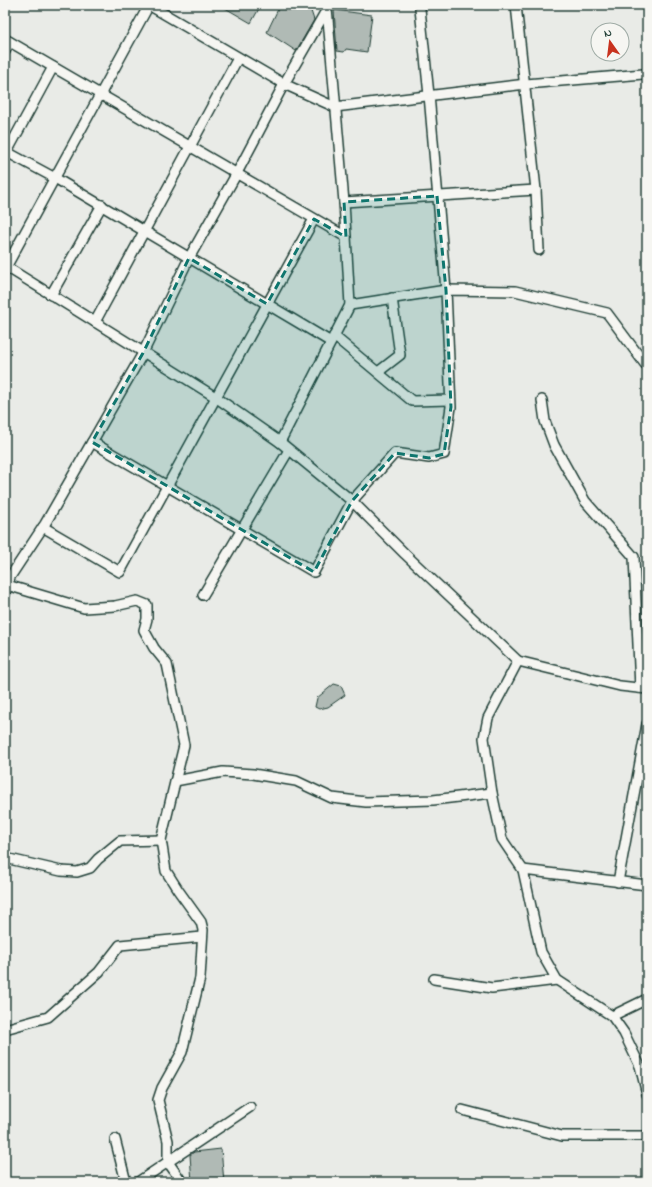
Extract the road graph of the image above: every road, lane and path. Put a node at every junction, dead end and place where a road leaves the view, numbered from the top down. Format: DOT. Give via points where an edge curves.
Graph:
graph roads {
  1 [pos="149,5"];
  2 [pos="516,5"];
  3 [pos="327,7"];
  4 [pos="420,9"];
  5 [pos="7,40"];
  6 [pos="5,51"];
  7 [pos="238,58"];
  8 [pos="53,67"];
  9 [pos="643,74"];
  10 [pos="284,84"];
  11 [pos="526,84"];
  12 [pos="100,94"];
  13 [pos="430,95"];
  14 [pos="335,107"];
  15 [pos="191,147"];
  16 [pos="6,151"];
  17 [pos="238,173"];
  18 [pos="55,178"];
  19 [pos="536,190"];
  20 [pos="437,196"];
  21 [pos="344,202"];
  22 [pos="102,206"];
  23 [pos="314,219"];
  24 [pos="145,231"];
  25 [pos="346,237"];
  26 [pos="539,250"];
  27 [pos="189,258"];
  28 [pos="5,268"];
  29 [pos="446,290"];
  30 [pos="51,295"];
  31 [pos="392,298"];
  32 [pos="267,304"];
  33 [pos="350,305"];
  34 [pos="95,322"];
  35 [pos="333,339"];
  36 [pos="143,352"];
  37 [pos="647,365"];
  38 [pos="378,372"];
  39 [pos="216,398"];
  40 [pos="450,400"];
  41 [pos="542,400"];
  42 [pos="92,442"];
  43 [pos="280,442"];
  44 [pos="289,450"];
  45 [pos="168,486"];
  46 [pos="352,501"];
  47 [pos="43,527"];
  48 [pos="242,530"];
  49 [pos="6,589"];
  50 [pos="203,595"];
  51 [pos="518,662"];
  52 [pos="644,689"];
  53 [pos="647,724"];
  54 [pos="175,781"];
  55 [pos="492,794"];
  56 [pos="161,840"];
  57 [pos="5,858"];
  58 [pos="523,870"];
  59 [pos="618,882"];
  60 [pos="647,885"];
  61 [pos="202,937"];
  62 [pos="434,979"];
  63 [pos="557,980"];
  64 [pos="647,999"];
  65 [pos="612,1016"];
  66 [pos="5,1030"];
  67 [pos="647,1094"];
  68 [pos="250,1107"];
  69 [pos="462,1110"];
  70 [pos="647,1136"];
  71 [pos="115,1139"];
  72 [pos="168,1162"];
  73 [pos="126,1182"];
  74 [pos="138,1182"];
  75 [pos="182,1182"];
  1 -- 7 [label="street"];
  1 -- 12 [label="street"];
  2 -- 11 [label="street"];
  3 -- 10 [label="street"];
  3 -- 14 [label="street"];
  4 -- 13 [label="street"];
  5 -- 6 [label="street"];
  5 -- 8 [label="street"];
  7 -- 10 [label="street"];
  7 -- 15 [label="street"];
  8 -- 12 [label="street"];
  8 -- 16 [label="street"];
  9 -- 11 [label="street"];
  10 -- 14 [label="street"];
  10 -- 17 [label="street"];
  11 -- 13 [label="street"];
  11 -- 19 [label="street"];
  12 -- 15 [label="street"];
  12 -- 18 [label="street"];
  13 -- 14 [label="street"];
  13 -- 20 [label="street"];
  14 -- 21 [label="street"];
  15 -- 17 [label="street"];
  15 -- 24 [label="street"];
  16 -- 18 [label="street"];
  17 -- 23 [label="street"];
  17 -- 27 [label="street"];
  18 -- 22 [label="street"];
  18 -- 28 [label="street"];
  19 -- 20 [label="street"];
  19 -- 26 [label="street"];
  20 -- 21 [label="street"];
  20 -- 29 [label="street"];
  21 -- 25 [label="street"];
  22 -- 24 [label="street"];
  22 -- 30 [label="street"];
  23 -- 25 [label="street"];
  23 -- 32 [label="street"];
  24 -- 27 [label="street"];
  24 -- 34 [label="street"];
  25 -- 33 [label="street"];
  27 -- 32 [label="street"];
  27 -- 36 [label="street"];
  28 -- 30 [label="street"];
  29 -- 31 [label="street"];
  29 -- 37 [label="street" via="515,291 607,313"];
  29 -- 40 [label="street"];
  30 -- 34 [label="street"];
  31 -- 33 [label="street"];
  31 -- 38 [label="street" via="400,355"];
  32 -- 35 [label="street"];
  32 -- 39 [label="street"];
  33 -- 35 [label="street"];
  34 -- 36 [label="street"];
  35 -- 38 [label="street"];
  35 -- 43 [label="street"];
  36 -- 39 [label="street"];
  36 -- 42 [label="street"];
  38 -- 40 [label="street" via="412,401"];
  39 -- 43 [label="street"];
  39 -- 45 [label="street"];
  40 -- 46 [label="street" via="444,454 429,458 395,453"];
  41 -- 52 [label="street" via="545,421 554,445 585,501 634,557"];
  42 -- 45 [label="street"];
  42 -- 47 [label="street"];
  43 -- 44 [label="street"];
  44 -- 46 [label="street"];
  44 -- 48 [label="street"];
  45 -- 47 [label="street" via="120,572"];
  45 -- 48 [label="street"];
  46 -- 48 [label="street" via="314,572"];
  46 -- 51 [label="street"];
  47 -- 49 [label="street" via="10,578"];
  48 -- 50 [label="street"];
  49 -- 54 [label="street" via="84,608 115,606 137,601 147,605 144,630 167,664 184,745"];
  51 -- 52 [label="street" via="620,686"];
  51 -- 55 [label="street" via="488,718 484,738"];
  53 -- 59 [label="street"];
  54 -- 55 [label="street" via="223,772 253,774 296,781 332,798 366,802 433,800"];
  54 -- 56 [label="street"];
  55 -- 58 [label="street" via="502,839"];
  56 -- 57 [label="street" via="120,841 90,868 77,872 61,871"];
  56 -- 61 [label="street" via="166,871 201,922"];
  58 -- 59 [label="street"];
  58 -- 63 [label="street" via="541,952"];
  59 -- 60 [label="street"];
  61 -- 66 [label="street" via="120,945 99,972 48,1017"];
  61 -- 72 [label="street" via="200,978 182,1052 158,1100 168,1141"];
  62 -- 63 [label="street" via="492,988"];
  63 -- 65 [label="street"];
  64 -- 65 [label="street"];
  65 -- 67 [label="street" via="640,1066"];
  68 -- 72 [label="street"];
  69 -- 70 [label="street" via="562,1136"];
  71 -- 73 [label="street"];
  72 -- 74 [label="street"];
  72 -- 75 [label="street"];
}
